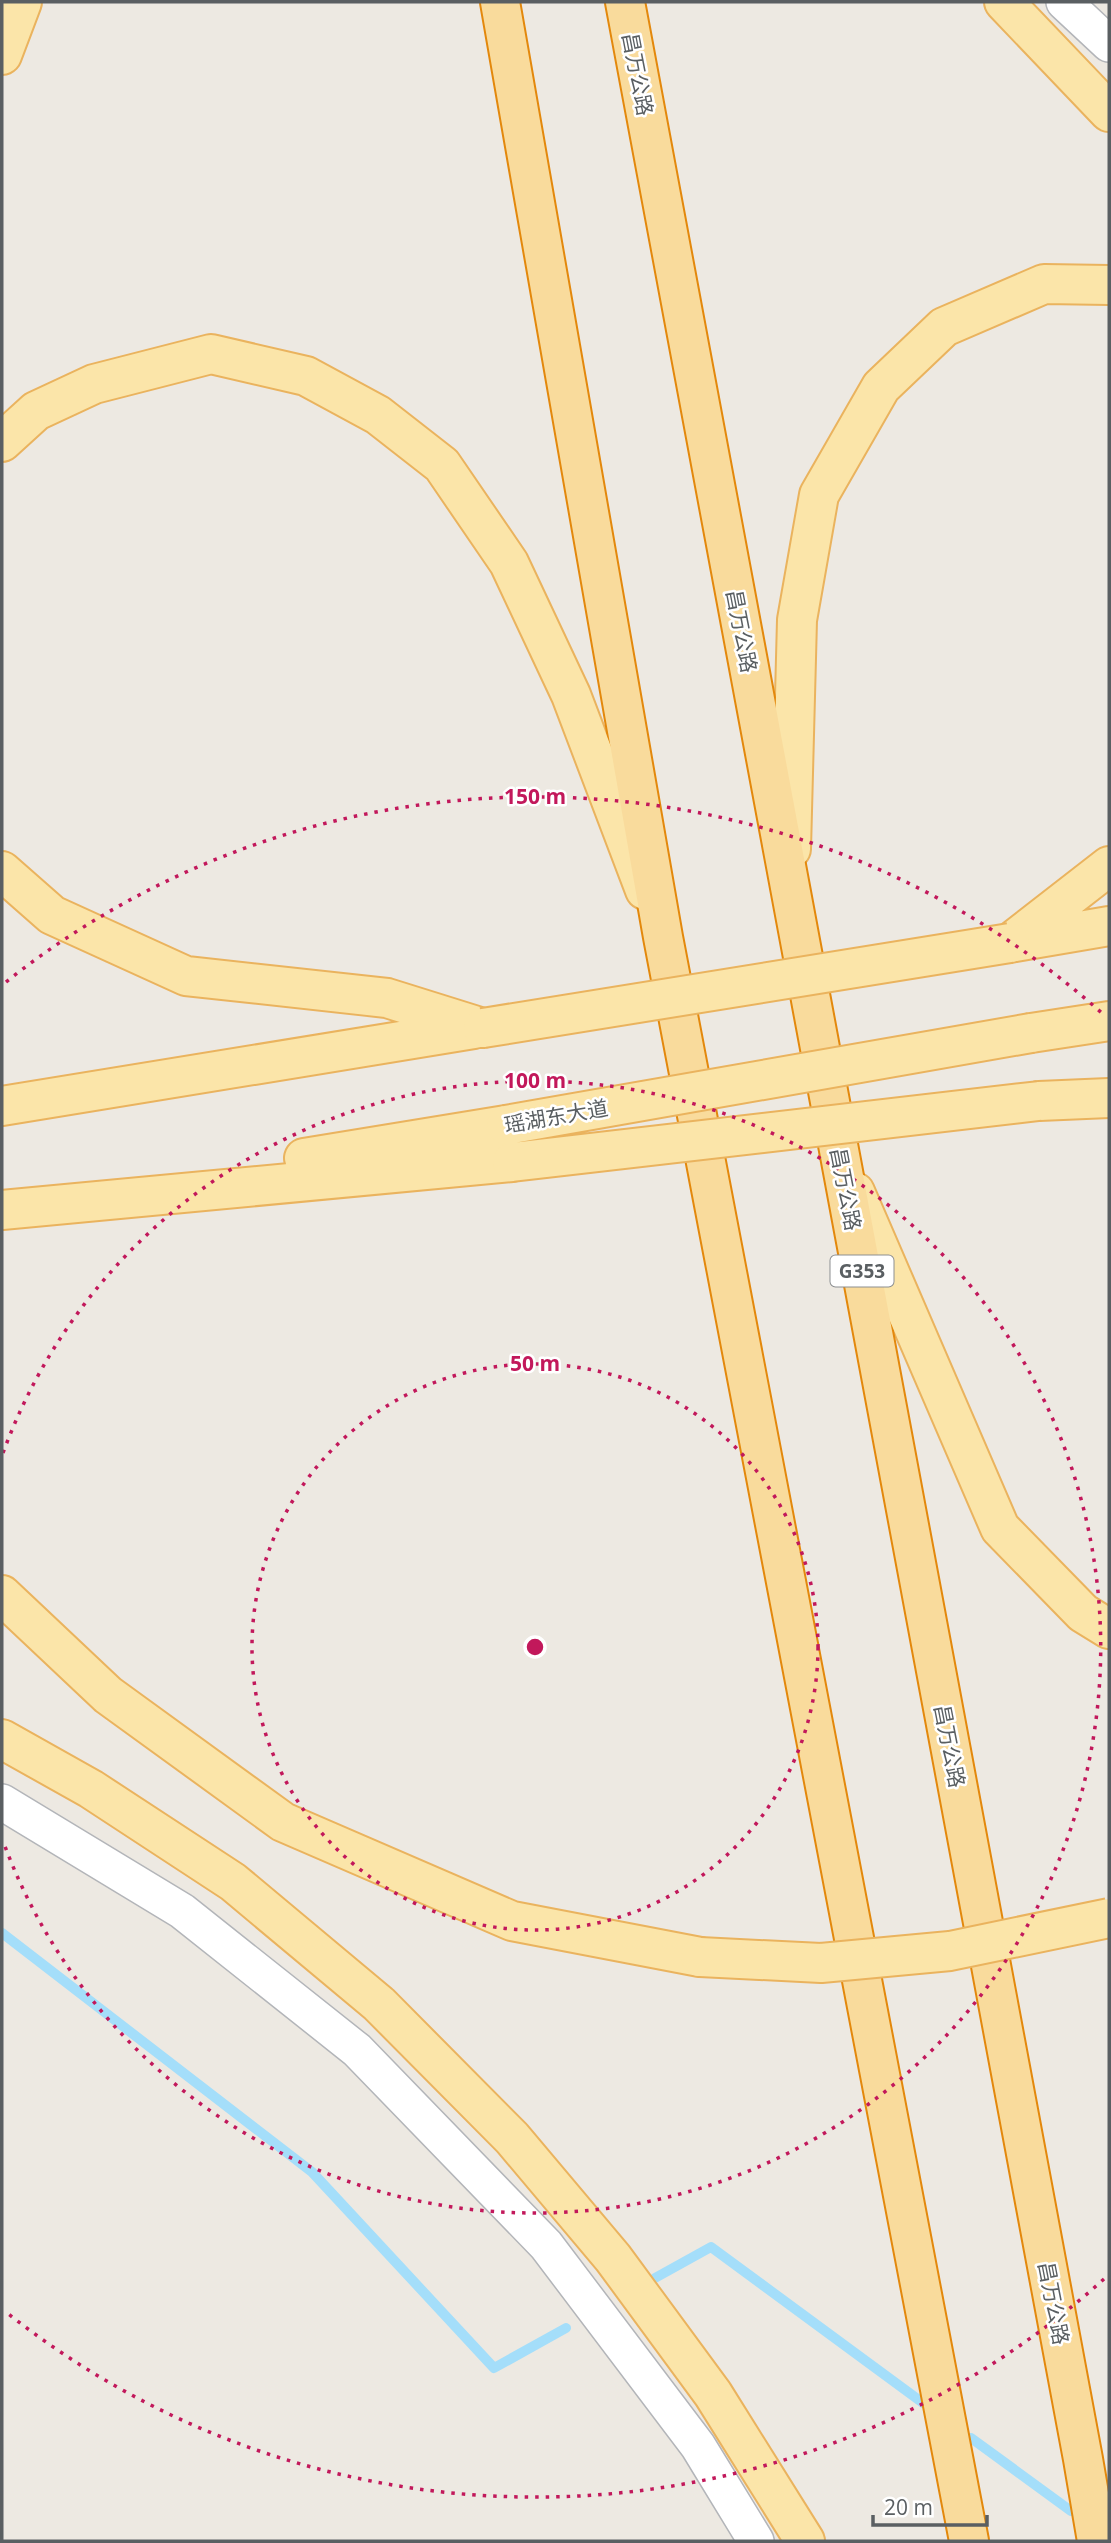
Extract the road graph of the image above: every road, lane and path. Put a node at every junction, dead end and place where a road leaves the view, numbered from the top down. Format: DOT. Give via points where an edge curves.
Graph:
graph roads {
  1 [pos="4,2"];
  2 [pos="22,2"];
  3 [pos="500,2"];
  4 [pos="625,2"];
  5 [pos="1004,2"];
  6 [pos="1064,2"];
  7 [pos="2,7"];
  8 [pos="1109,44"];
  9 [pos="2,55"];
  10 [pos="1109,112"];
  11 [pos="1109,285"];
  12 [pos="2,442"];
  13 [pos="1109,866"];
  14 [pos="2,871"];
  15 [pos="790,890"];
  16 [pos="1109,926"];
  17 [pos="663,937"];
  18 [pos="1010,943"];
  19 [pos="1109,1021"];
  20 [pos="483,1028"];
  21 [pos="1109,1098"];
  22 [pos="2,1106"];
  23 [pos="841,1160"];
  24 [pos="2,1209"];
  25 [pos="2,1595"];
  26 [pos="1109,1629"];
  27 [pos="2,1739"];
  28 [pos="2,1802"];
  29 [pos="1109,1918"];
  30 [pos="756,2541"];
  31 [pos="805,2541"];
  32 [pos="969,2541"];
  33 [pos="1097,2541"];
  1 -- 7 [label="main road"];
  2 -- 9 [label="main road"];
  3 -- 17 [label="highway"];
  4 -- 15 [label="highway, 昌万公路 / G353"];
  5 -- 10 [label="main road"];
  6 -- 8 [label="street"];
  11 -- 15 [label="main road" via="1044,284 944,327 881,387 819,495 797,620"];
  12 -- 17 [label="main road" via="36,411 94,384 211,355 306,376 378,415 442,465 509,563 571,695"];
  13 -- 18 [label="main road"];
  14 -- 20 [label="main road" via="52,915 186,976 387,998"];
  15 -- 23 [label="highway, 昌万公路 / G353"];
  16 -- 18 [label="main road"];
  17 -- 32 [label="highway"];
  18 -- 20 [label="main road, bridge"];
  19 -- 24 [label="main road, 瑶湖东大道, bridge"];
  20 -- 22 [label="main road"];
  21 -- 24 [label="main road, bridge" via="1039,1101 512,1162"];
  23 -- 26 [label="main road" via="1000,1528 1083,1613"];
  23 -- 33 [label="highway, 昌万公路 / G353"];
  25 -- 29 [label="main road, bridge" via="108,1695 283,1822 512,1921 700,1957 821,1963 937,1953"];
  27 -- 31 [label="main road" via="91,1789 233,1882 379,2004 512,2138 612,2258 713,2394"];
  28 -- 30 [label="street" via="182,1910 357,2050 546,2245 698,2446"];
}
